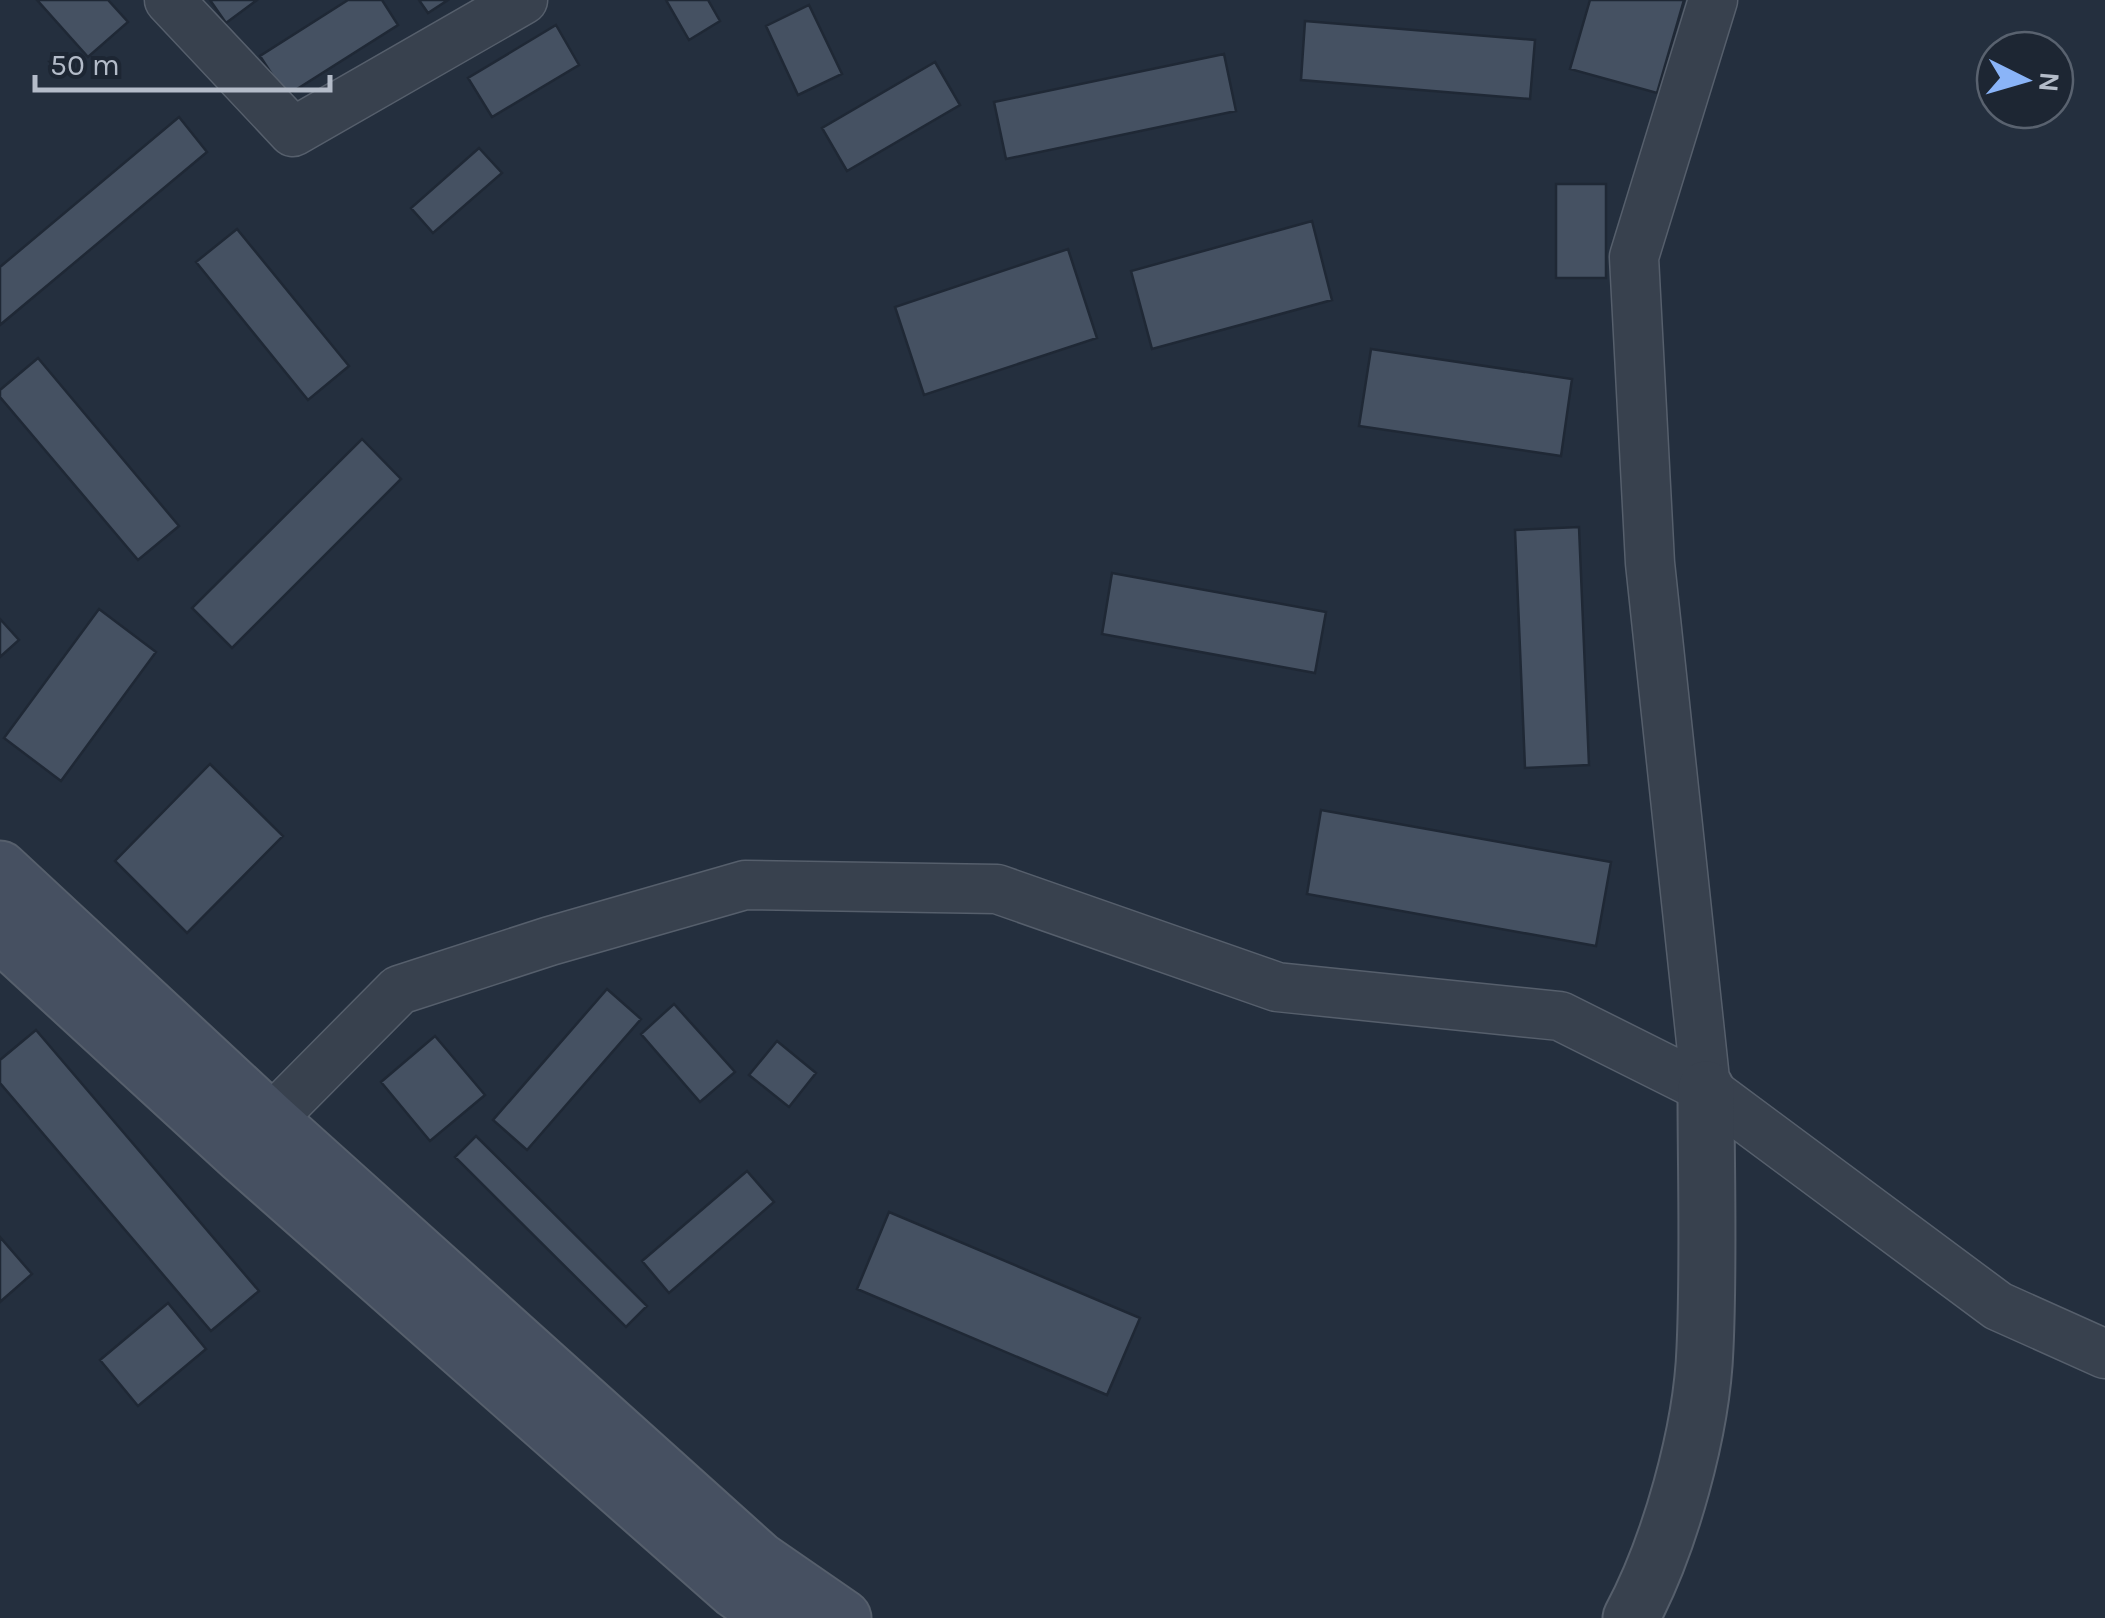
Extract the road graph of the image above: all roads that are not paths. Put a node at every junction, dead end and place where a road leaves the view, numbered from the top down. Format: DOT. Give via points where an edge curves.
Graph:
graph roads {
  1 [pos="170,0"];
  2 [pos="523,0"];
  3 [pos="1713,0"];
  4 [pos="0,868"];
  5 [pos="0,932"];
  6 [pos="1706,1089"];
  7 [pos="256,1138"];
  8 [pos="2105,1354"];
  9 [pos="776,1618"];
  10 [pos="843,1618"];
  11 [pos="1631,1618"];
  1 -- 2 [label="street" via="292,132"];
  3 -- 6 [label="street" via="1634,258 1650,563"];
  4 -- 7 [label="main road"];
  5 -- 7 [label="main road"];
  6 -- 7 [label="street" via="1560,1016 1278,987 997,888 745,886 399,990"];
  6 -- 8 [label="street" via="1998,1306"];
  6 -- 11 [label="street" via="1706,1352 1688,1463 1647,1589"];
  7 -- 9 [label="main road" via="735,1590"];
  7 -- 10 [label="main road" via="759,1560"];
}
